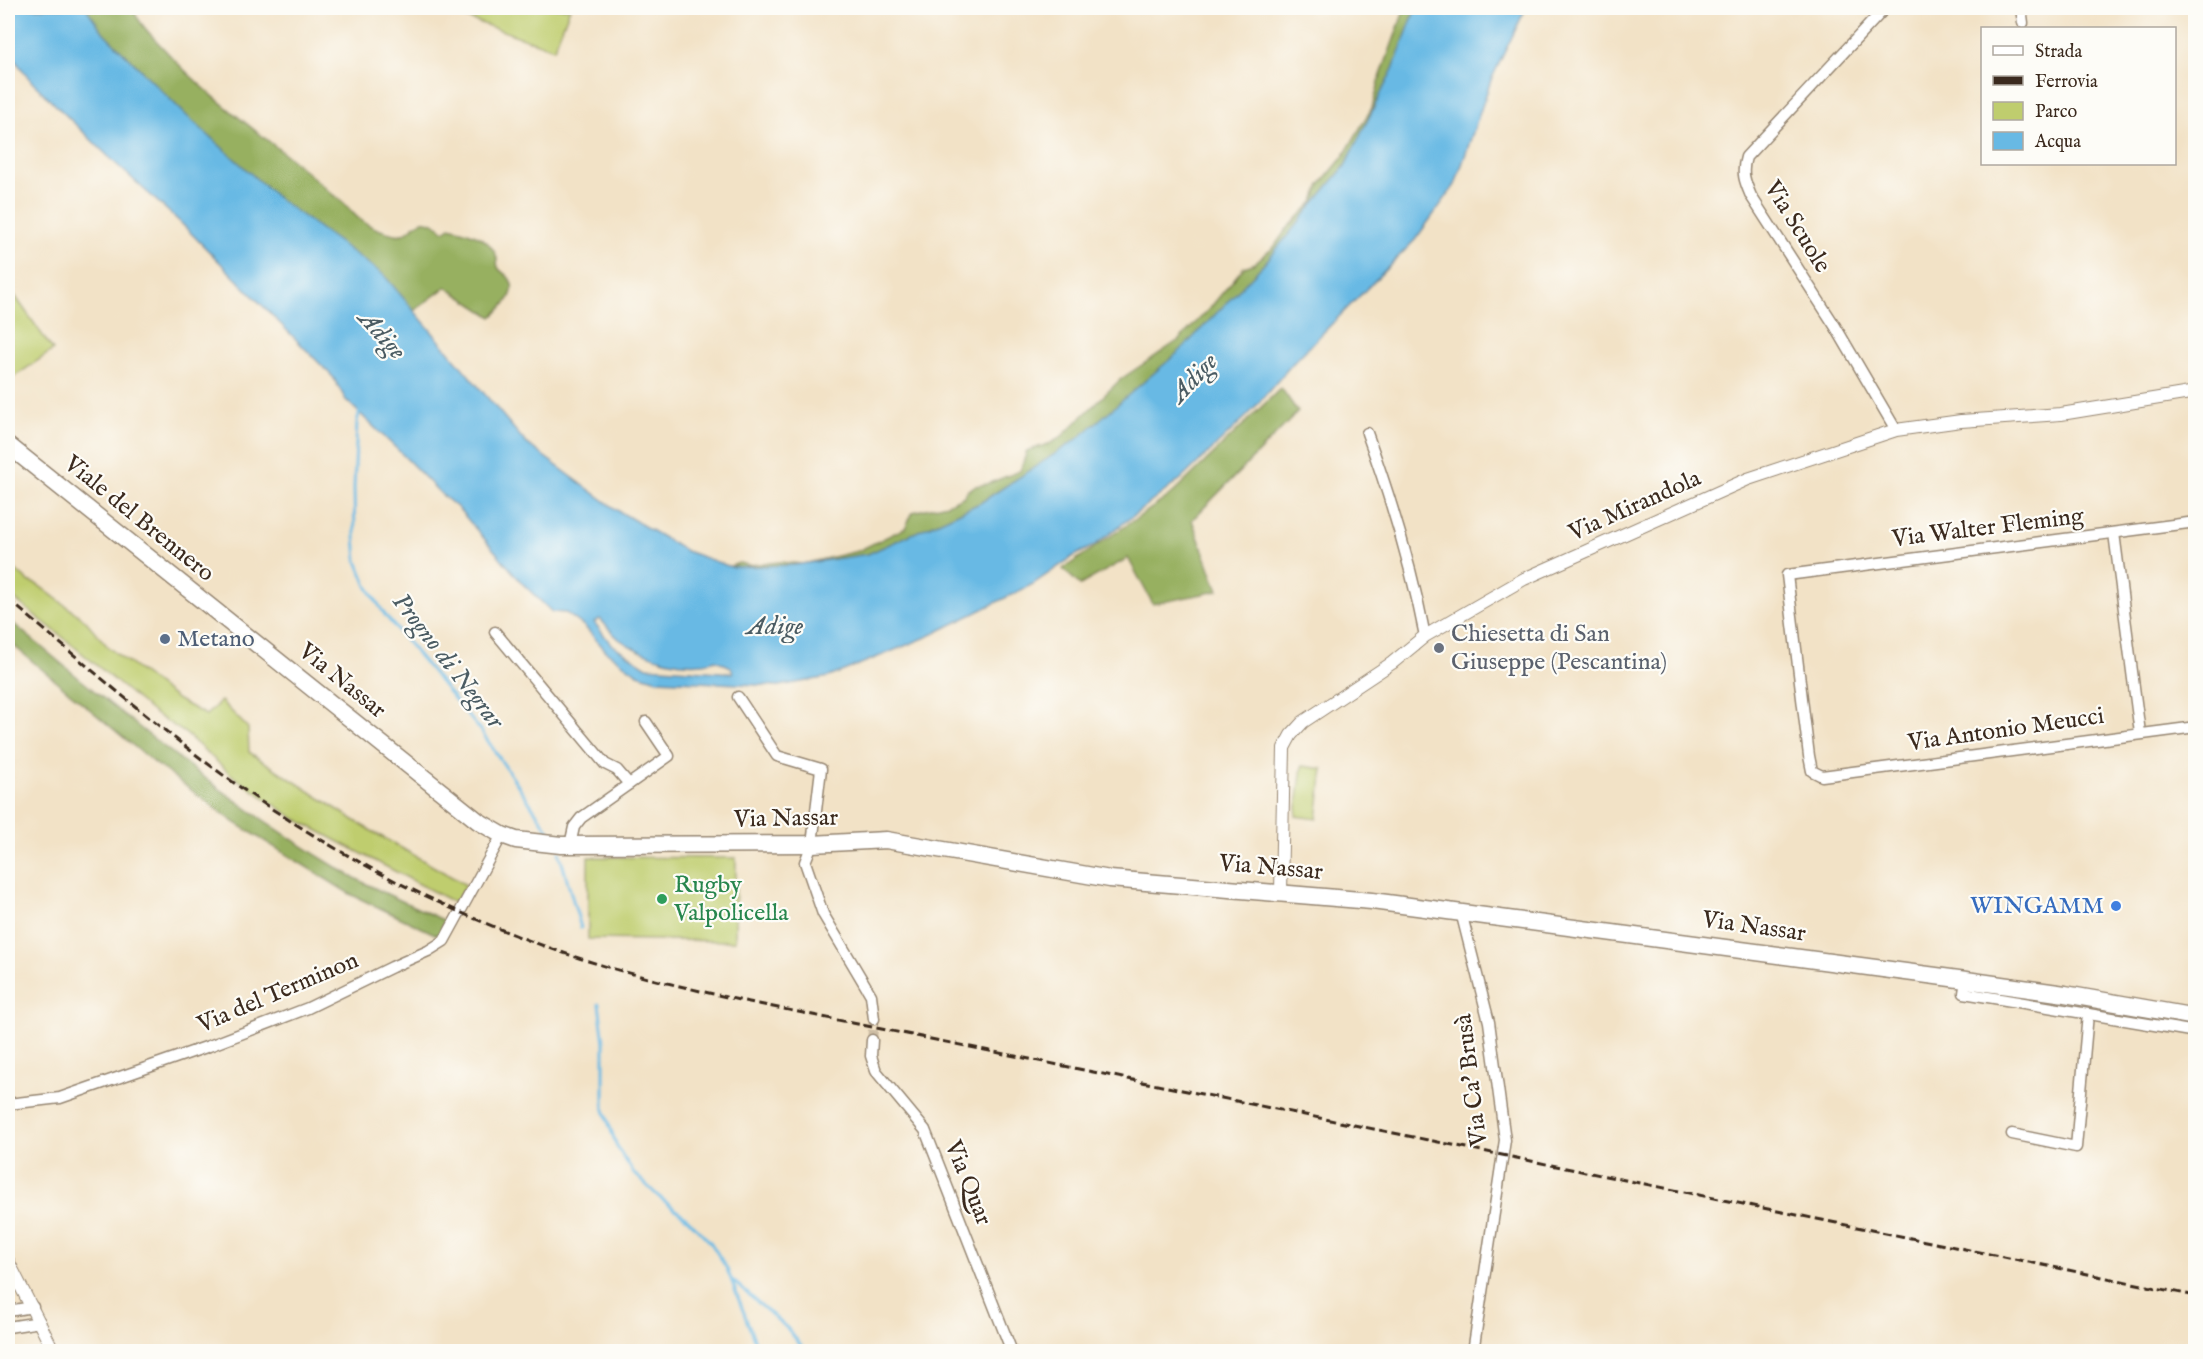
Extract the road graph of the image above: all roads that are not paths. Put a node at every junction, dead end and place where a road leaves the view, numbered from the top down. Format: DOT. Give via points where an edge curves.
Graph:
graph roads {
  1 [pos="1886,8"];
  2 [pos="2021,8"];
  3 [pos="2023,23"];
  4 [pos="2196,392"];
  5 [pos="1896,430"];
  6 [pos="1367,433"];
  7 [pos="8,445"];
  8 [pos="2196,522"];
  9 [pos="2114,533"];
  10 [pos="240,630"];
  11 [pos="495,632"];
  12 [pos="1425,636"];
  13 [pos="738,697"];
  14 [pos="646,722"];
  15 [pos="2196,727"];
  16 [pos="2140,733"];
  17 [pos="1822,776"];
  18 [pos="629,784"];
  19 [pos="502,835"];
  20 [pos="812,844"];
  21 [pos="566,845"];
  22 [pos="1281,892"];
  23 [pos="1461,912"];
  24 [pos="1966,980"];
  25 [pos="2088,1014"];
  26 [pos="2196,1017"];
  27 [pos="874,1020"];
  28 [pos="2196,1032"];
  29 [pos="872,1040"];
  30 [pos="8,1104"];
  31 [pos="2012,1134"];
  32 [pos="8,1261"];
  33 [pos="33,1307"];
  34 [pos="8,1311"];
  35 [pos="40,1322"];
  36 [pos="8,1327"];
  37 [pos="54,1352"];
  38 [pos="1012,1352"];
  39 [pos="1473,1352"];
  1 -- 5 [label="street, Via Scuole" via="1746,158 1742,168 1751,196"];
  2 -- 3 [label="street"];
  4 -- 5 [label="street, Via Mirandola" via="2061,414"];
  5 -- 12 [label="street, Via Mirandola" via="1748,479 1524,579"];
  6 -- 12 [label="street" via="1396,515"];
  7 -- 10 [label="main road, Viale del Brennero"];
  8 -- 9 [label="street, Via Walter Fleming"];
  9 -- 16 [label="street"];
  9 -- 17 [label="street, Via Walter Fleming" via="1787,575 1809,756 1812,771"];
  10 -- 19 [label="main road, Via Nassar" via="478,821"];
  11 -- 18 [label="street" via="605,764 617,770"];
  12 -- 22 [label="street, Via Mirandola" via="1392,663 1303,722 1291,735 1284,748"];
  13 -- 20 [label="street" via="777,756 821,769"];
  14 -- 18 [label="street" via="669,756"];
  15 -- 16 [label="street, Via Antonio Meucci"];
  16 -- 17 [label="street, Via Antonio Meucci"];
  18 -- 21 [label="street" via="581,819"];
  19 -- 21 [label="main road, Via Nassar" via="539,844"];
  19 -- 30 [label="street, Via del Terminon" via="444,941 428,951 308,1008 209,1046 60,1098"];
  20 -- 21 [label="main road, Via Nassar"];
  20 -- 22 [label="main road, Via Nassar" via="886,840 1110,879"];
  20 -- 27 [label="street" via="805,862 819,904 871,995"];
  22 -- 23 [label="main road, Via Nassar"];
  23 -- 24 [label="main road, Via Nassar"];
  23 -- 39 [label="street, Via Ca' Brusà" via="1489,1022 1505,1140"];
  24 -- 25 [label="street" via="1964,993"];
  24 -- 26 [label="main road, Via Nassar"];
  25 -- 28 [label="street"];
  25 -- 31 [label="street" via="2076,1147"];
  29 -- 38 [label="street, Via Quar" via="876,1071 925,1130"];
  32 -- 33 [label="street"];
  33 -- 34 [label="street"];
  33 -- 35 [label="street"];
  35 -- 36 [label="street"];
  35 -- 37 [label="street"];
}
